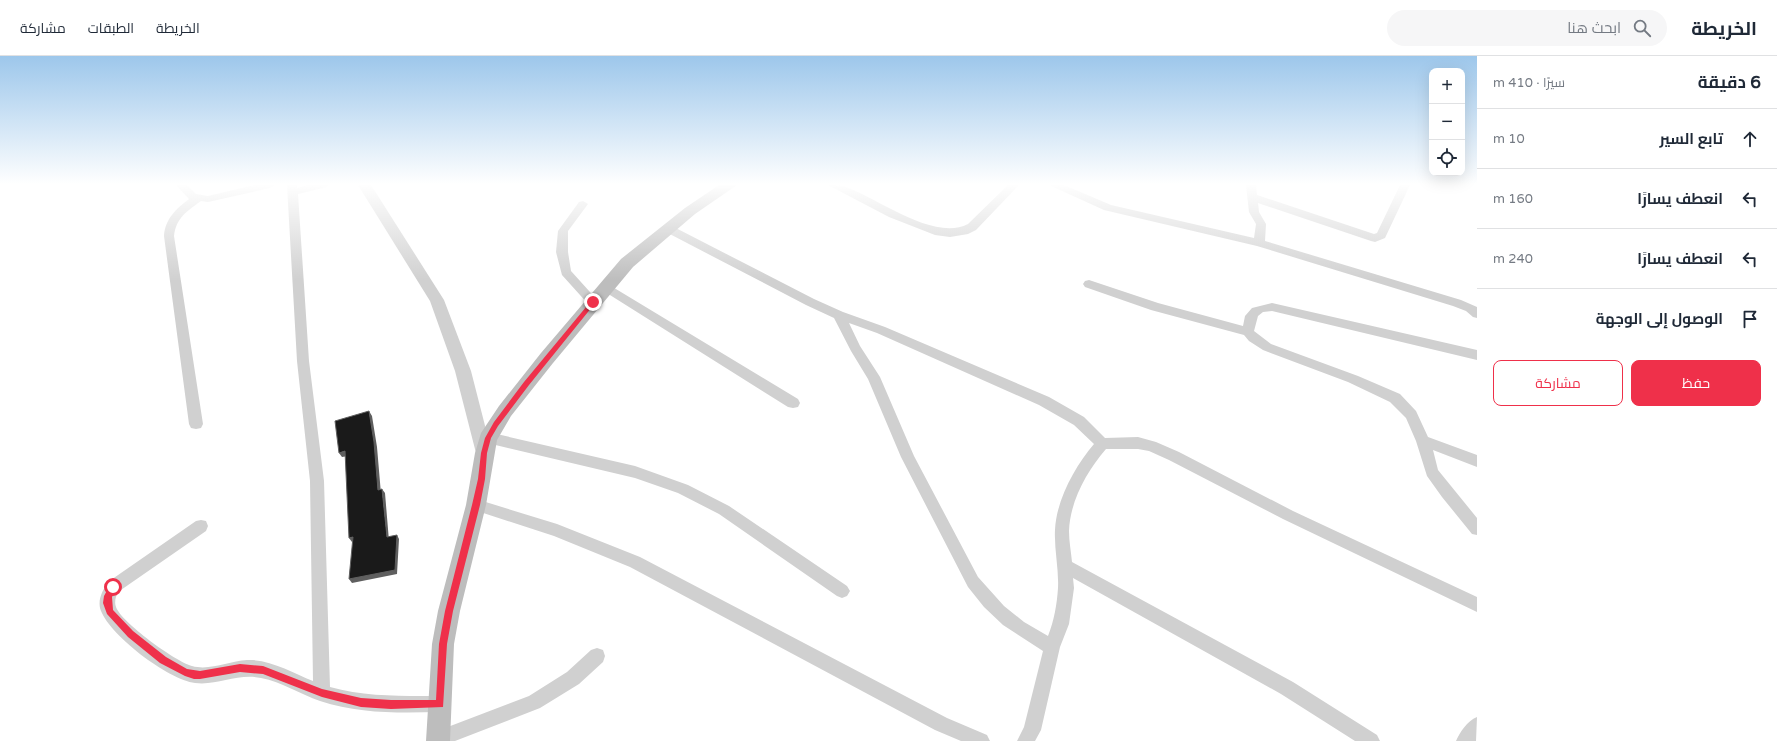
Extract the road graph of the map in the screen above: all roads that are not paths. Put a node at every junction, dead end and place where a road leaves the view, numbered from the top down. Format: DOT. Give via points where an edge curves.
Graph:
graph roads {
  1 [pos="175,217"];
  2 [pos="294,217"];
  3 [pos="384,217"];
  4 [pos="573,217"];
  5 [pos="682,217"];
  6 [pos="898,217"];
  7 [pos="981,217"];
  8 [pos="1147,217"];
  9 [pos="1257,217"];
  10 [pos="1312,217"];
  11 [pos="1390,217"];
  12 [pos="668,228"];
  13 [pos="1259,243"];
  14 [pos="1089,284"];
  15 [pos="606,288"];
  16 [pos="593,302"];
  17 [pos="1477,314"];
  18 [pos="839,315"];
  19 [pos="1248,332"];
  20 [pos="1477,355"];
  21 [pos="793,403"];
  22 [pos="196,424"];
  23 [pos="1423,441"];
  24 [pos="1102,444"];
  25 [pos="486,445"];
  26 [pos="1477,461"];
  27 [pos="476,505"];
  28 [pos="201,526"];
  29 [pos="1477,529"];
  30 [pos="1065,566"];
  31 [pos="842,591"];
  32 [pos="1477,605"];
  33 [pos="1052,647"];
  34 [pos="597,656"];
  35 [pos="322,693"];
  36 [pos="440,704"];
  37 [pos="1477,726"];
  38 [pos="438,740"];
  39 [pos="981,741"];
  40 [pos="1026,741"];
  41 [pos="1371,741"];
  42 [pos="1465,741"];
  1 -- 22 [label="street" via="170,224 169,236"];
  2 -- 35 [label="street" via="303,361 317,481"];
  3 -- 25 [label="street" via="437,300"];
  4 -- 16 [label="street" via="563,231 562,252 566,272"];
  5 -- 12 [label="main road"];
  6 -- 7 [label="street" via="950,233 964,231"];
  8 -- 13 [label="street"];
  9 -- 13 [label="street" via="1261,224"];
  10 -- 11 [label="street" via="1375,238 1381,235"];
  12 -- 15 [label="main road" via="631,259"];
  12 -- 18 [label="street"];
  13 -- 17 [label="street" via="1470,308"];
  14 -- 19 [label="street" via="1155,308"];
  15 -- 16 [label="main road"];
  15 -- 21 [label="street"];
  16 -- 25 [label="main road" via="496,424"];
  18 -- 24 [label="street" via="881,330 1044,401 1080,421"];
  18 -- 33 [label="street" via="855,348 874,378 908,457 973,582 996,610"];
  19 -- 20 [label="street" via="1250,315 1257,309 1272,307"];
  19 -- 23 [label="street" via="1267,347 1395,398 1411,415"];
  23 -- 26 [label="street"];
  23 -- 29 [label="street" via="1432,472"];
  24 -- 30 [label="street" via="1077,480 1065,511 1062,530"];
  24 -- 32 [label="street" via="1127,442 1151,446"];
  25 -- 27 [label="main road"];
  25 -- 31 [label="street" via="603,464 635,472 682,489 724,510"];
  27 -- 36 [label="main road" via="443,644"];
  27 -- 39 [label="street" via="513,514 555,529 635,562 941,724"];
  28 -- 35 [label="street" via="113,587 107,603 110,612 131,634 163,660 185,672 200,675 240,668 263,670"];
  30 -- 33 [label="street" via="1066,588 1061,624"];
  30 -- 41 [label="street" via="1287,688"];
  33 -- 40 [label="street" via="1032,730"];
  34 -- 38 [label="street" via="573,678 534,702"];
  35 -- 36 [label="street" via="375,704"];
  36 -- 38 [label="main road"];
  37 -- 42 [label="street"];
}
